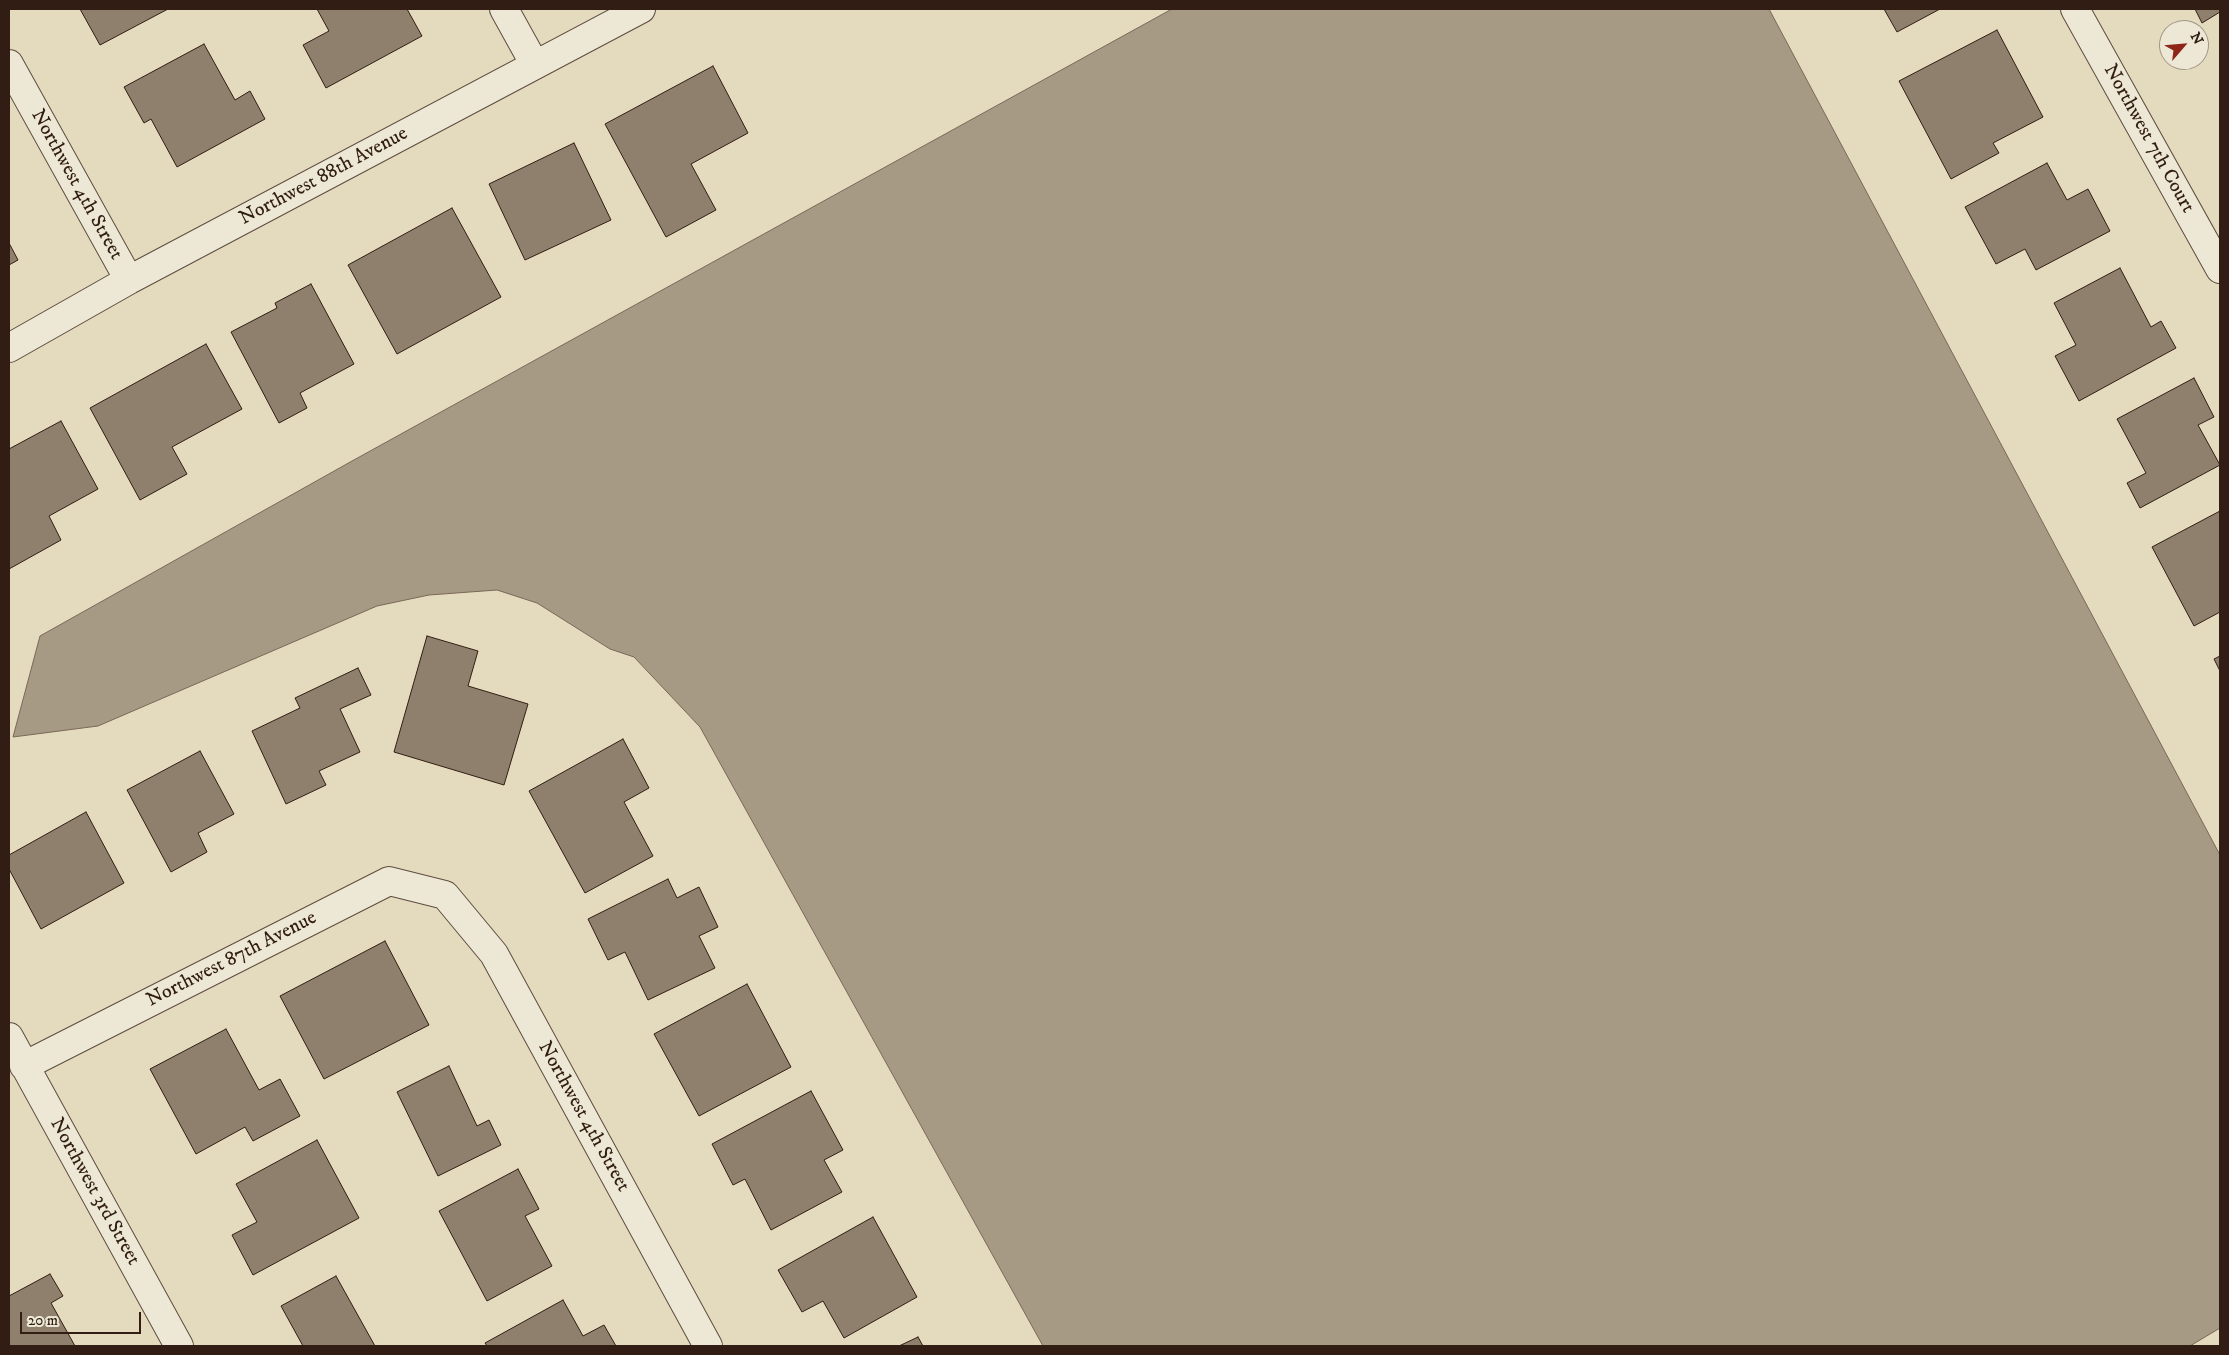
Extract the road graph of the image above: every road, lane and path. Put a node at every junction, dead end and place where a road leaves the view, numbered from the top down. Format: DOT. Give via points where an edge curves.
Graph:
graph roads {
  1 [pos="504,9"];
  2 [pos="641,9"];
  3 [pos="2075,9"];
  4 [pos="9,64"];
  5 [pos="535,65"];
  6 [pos="2220,269"];
  7 [pos="129,280"];
  8 [pos="9,348"];
  9 [pos="445,895"];
  10 [pos="9,1037"];
  11 [pos="24,1066"];
  12 [pos="179,1346"];
  13 [pos="708,1346"];
  1 -- 5 [label="street"];
  2 -- 5 [label="street, Northwest 88th Avenue"];
  3 -- 6 [label="street, Northwest 7th Court"];
  4 -- 7 [label="street, Northwest 4th Street"];
  5 -- 7 [label="street, Northwest 88th Avenue"];
  7 -- 8 [label="street, Northwest 88th Avenue"];
  9 -- 11 [label="street, Northwest 87th Avenue" via="389,881"];
  9 -- 13 [label="street, Northwest 4th Street" via="494,954"];
  10 -- 11 [label="street, Northwest 3rd Street"];
  11 -- 12 [label="street, Northwest 3rd Street"];
}
